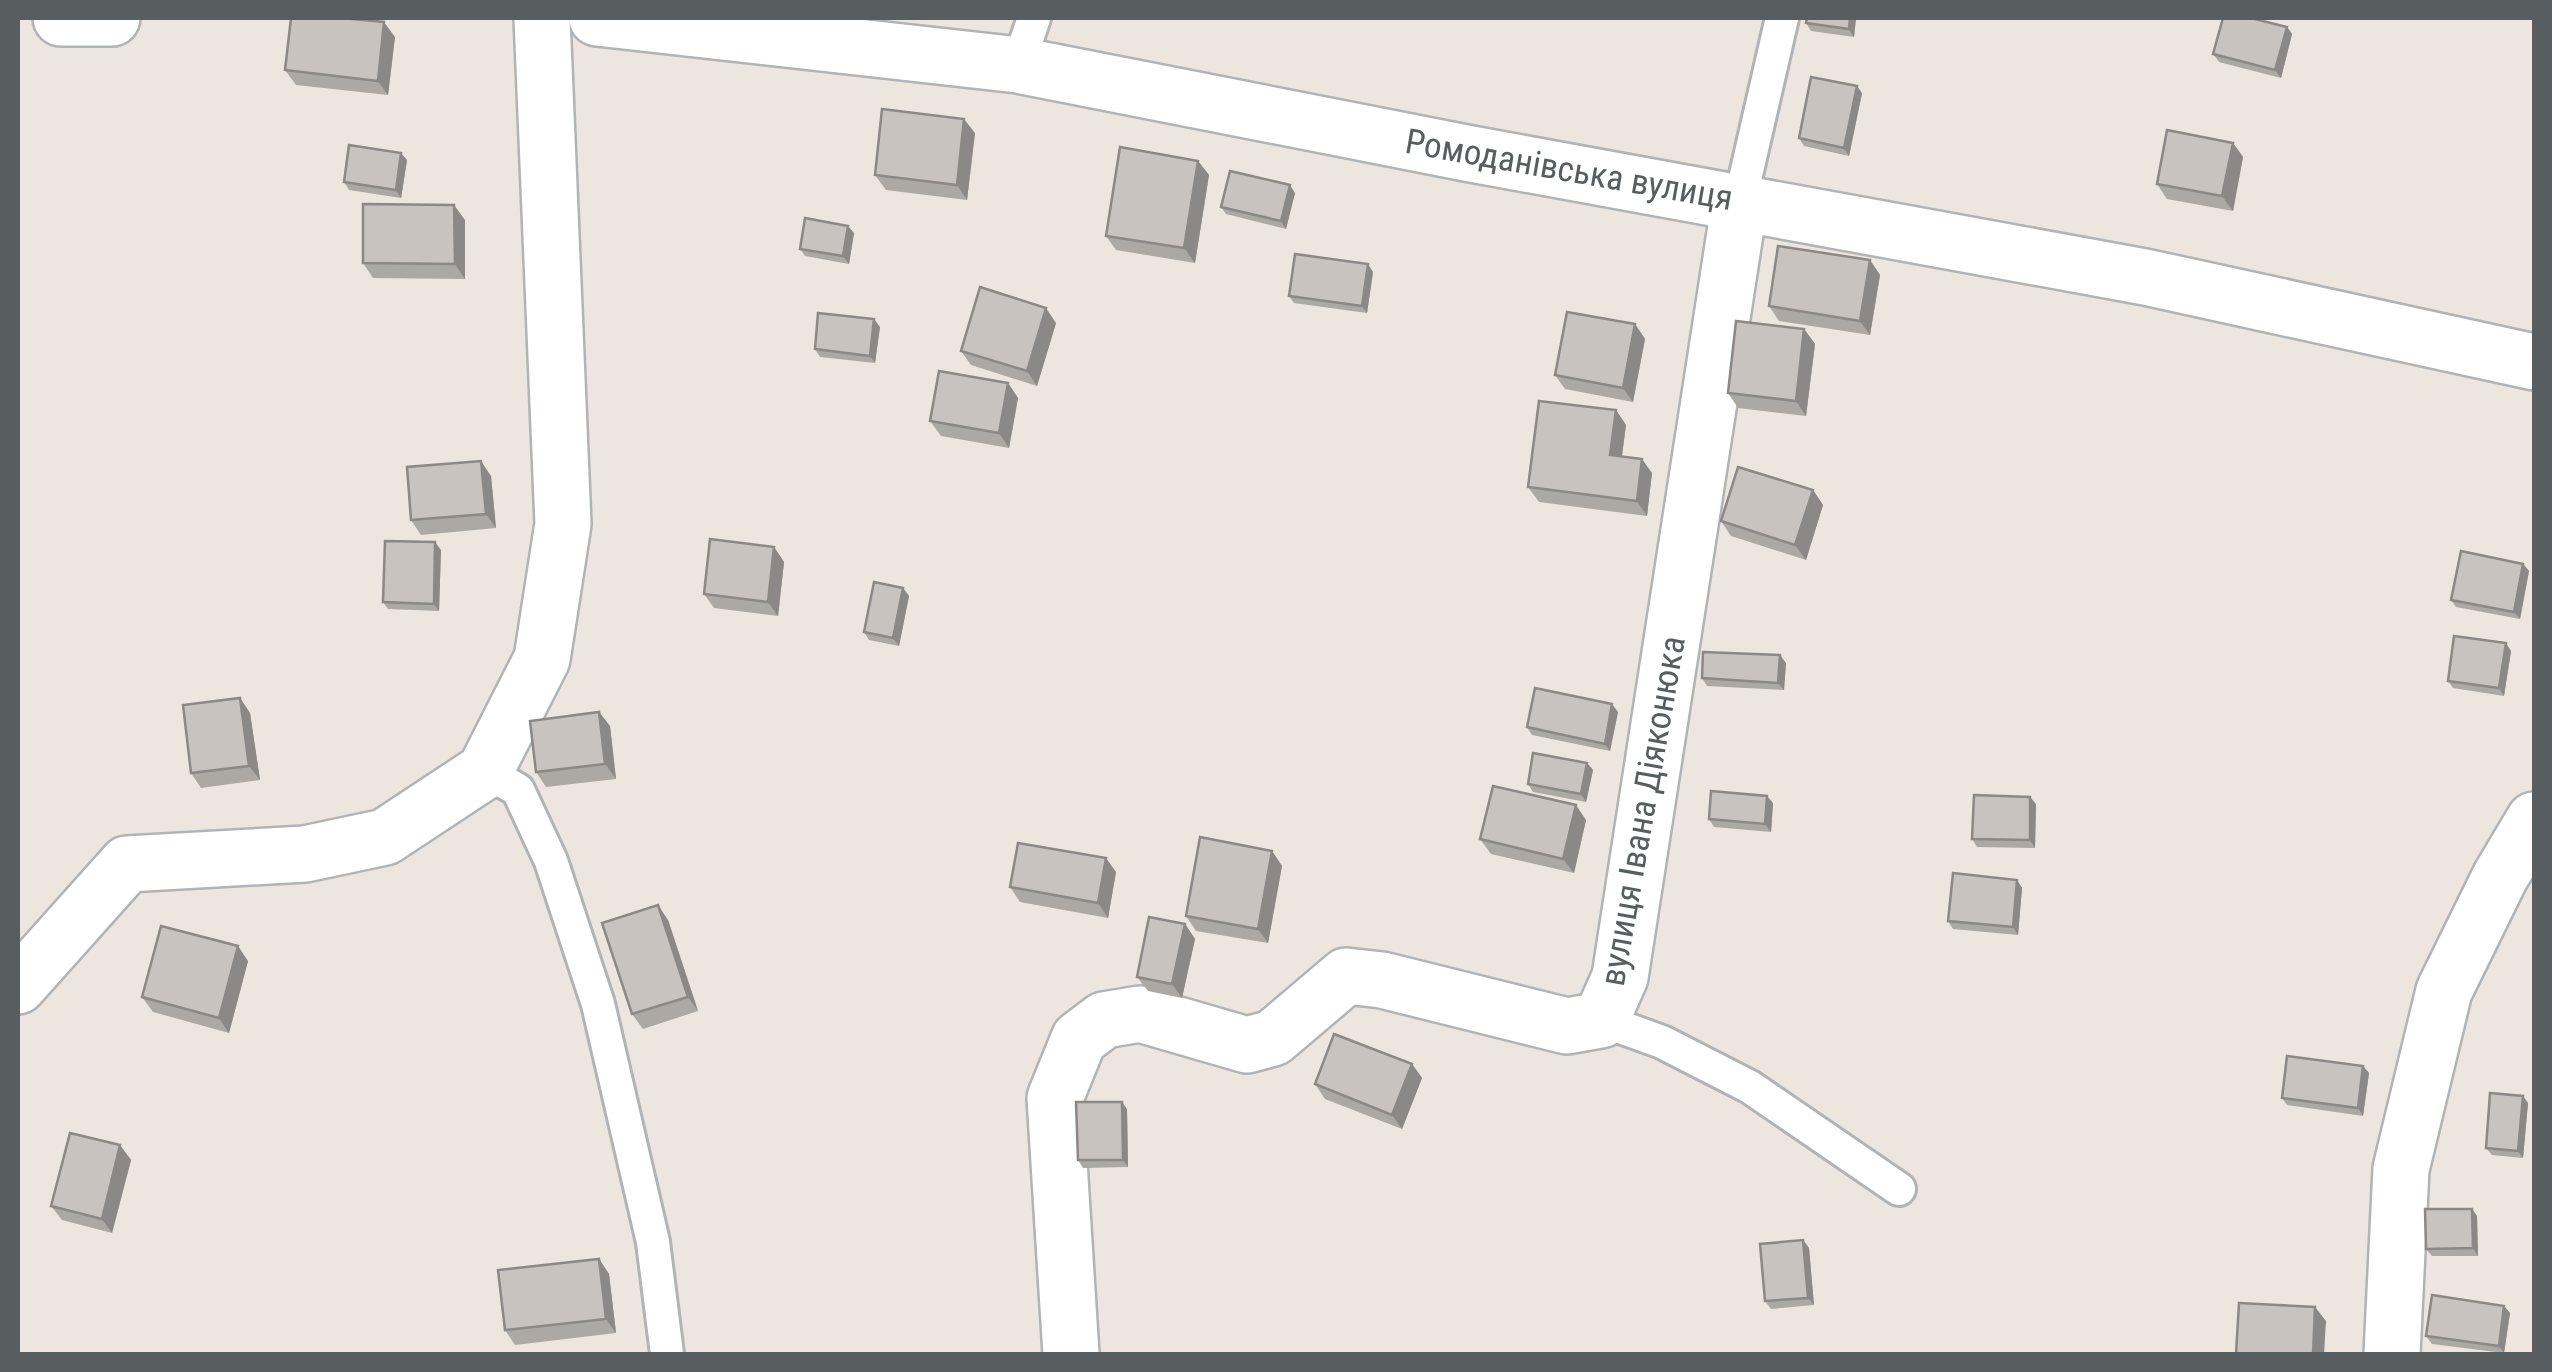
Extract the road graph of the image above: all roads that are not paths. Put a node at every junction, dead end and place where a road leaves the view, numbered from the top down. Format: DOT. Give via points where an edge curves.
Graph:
graph roads {
  1 [pos="61,18"];
  2 [pos="90,18"];
  3 [pos="112,18"];
  4 [pos="542,18"];
  5 [pos="597,18"];
  6 [pos="624,18"];
  7 [pos="1782,18"];
  8 [pos="1026,41"];
  9 [pos="1740,201"];
  10 [pos="2534,362"];
  11 [pos="486,770"];
  12 [pos="2534,820"];
  13 [pos="18,986"];
  14 [pos="1601,1020"];
  15 [pos="1898,1189"];
  16 [pos="667,1354"];
  17 [pos="1070,1354"];
  18 [pos="2392,1354"];
  1 -- 2 [label="street"];
  2 -- 3 [label="street"];
  4 -- 11 [label="street" via="562,524 542,660"];
  5 -- 6 [label="street, Ромоданівська вулиця"];
  6 -- 8 [label="street, Ромоданівська вулиця"];
  7 -- 9 [label="lane"];
  8 -- 9 [label="street, Ромоданівська вулиця" via="1466,153"];
  9 -- 10 [label="street, Ромоданівська вулиця" via="2144,277"];
  9 -- 14 [label="street, вулиця Івана Діяконюка" via="1620,978"];
  11 -- 13 [label="street" via="386,837 304,854 127,864"];
  11 -- 16 [label="lane" via="518,790 551,861 598,1004 653,1242"];
  12 -- 18 [label="street" via="2444,991 2401,1169"];
  14 -- 15 [label="lane" via="1750,1087"];
  14 -- 17 [label="street, вулиця Івана Діяконюка" via="1567,1026 1346,976 1273,1038 1247,1044 1140,1014 1104,1020 1079,1039 1055,1098"];
}
